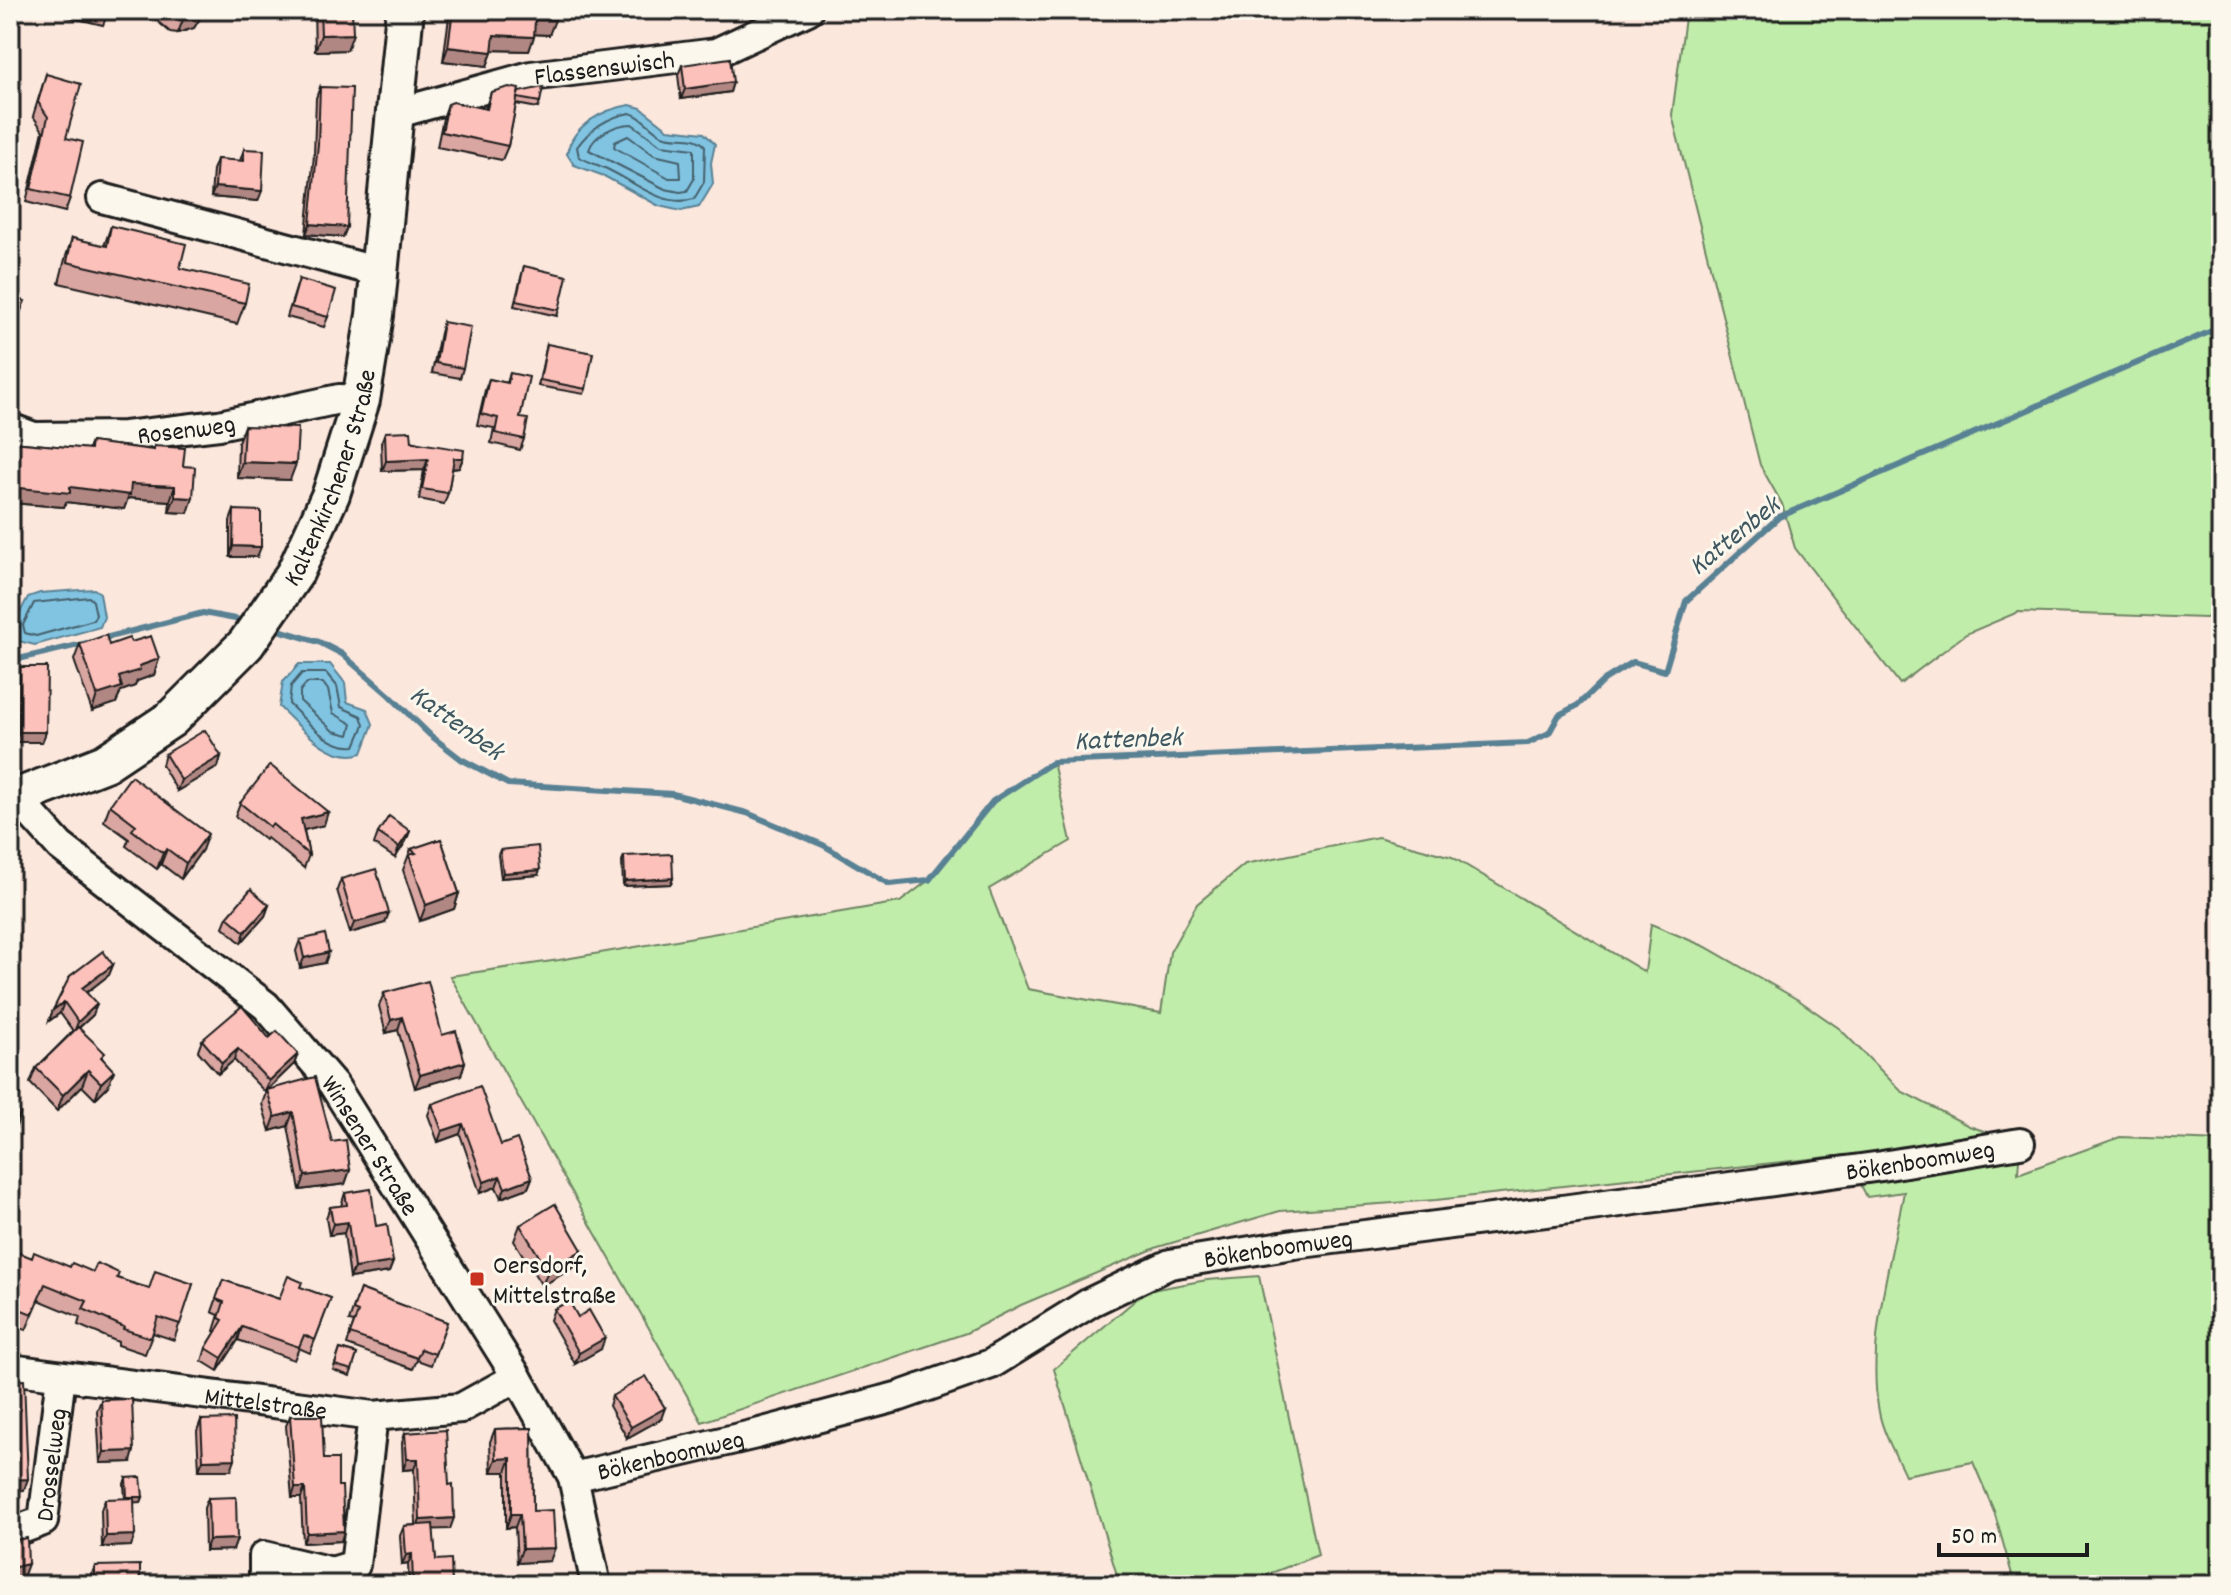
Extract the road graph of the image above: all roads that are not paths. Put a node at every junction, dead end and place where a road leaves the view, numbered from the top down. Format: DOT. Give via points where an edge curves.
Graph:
graph roads {
  1 [pos="405,10"];
  2 [pos="808,10"];
  3 [pos="394,114"];
  4 [pos="102,198"];
  5 [pos="379,272"];
  6 [pos="361,400"];
  7 [pos="10,428"];
  8 [pos="13,799"];
  9 [pos="2020,1143"];
  10 [pos="10,1369"];
  11 [pos="61,1376"];
  12 [pos="517,1377"];
  13 [pos="373,1416"];
  14 [pos="573,1477"];
  15 [pos="12,1531"];
  16 [pos="333,1572"];
  17 [pos="264,1585"];
  18 [pos="289,1585"];
  19 [pos="596,1585"];
  1 -- 3 [label="main road, Kaltenkirchener Straße"];
  2 -- 3 [label="street, Flassenswisch" via="716,53 531,76"];
  3 -- 5 [label="main road, Kaltenkirchener Straße"];
  4 -- 5 [label="street"];
  5 -- 6 [label="main road, Kaltenkirchener Straße"];
  6 -- 7 [label="street, Rosenweg" via="339,399 219,425 125,436 34,437"];
  6 -- 8 [label="main road, Kaltenkirchener Straße" via="331,494 295,573 246,644 171,719 105,763"];
  8 -- 12 [label="street, Winsener Straße" via="60,846 266,1006 333,1084"];
  9 -- 14 [label="street, Bökenboomweg" via="1170,1264 1091,1302 991,1364 886,1400"];
  10 -- 11 [label="street, Mittelstraße"];
  11 -- 13 [label="street, Mittelstraße"];
  11 -- 15 [label="street, Drosselweg" via="43,1521"];
  12 -- 13 [label="street, Mittelstraße" via="461,1408"];
  12 -- 14 [label="street, Winsener Straße"];
  13 -- 16 [label="street" via="355,1565"];
  14 -- 19 [label="street, Winsener Straße"];
  16 -- 17 [label="street" via="264,1556"];
  16 -- 18 [label="street"];
}
